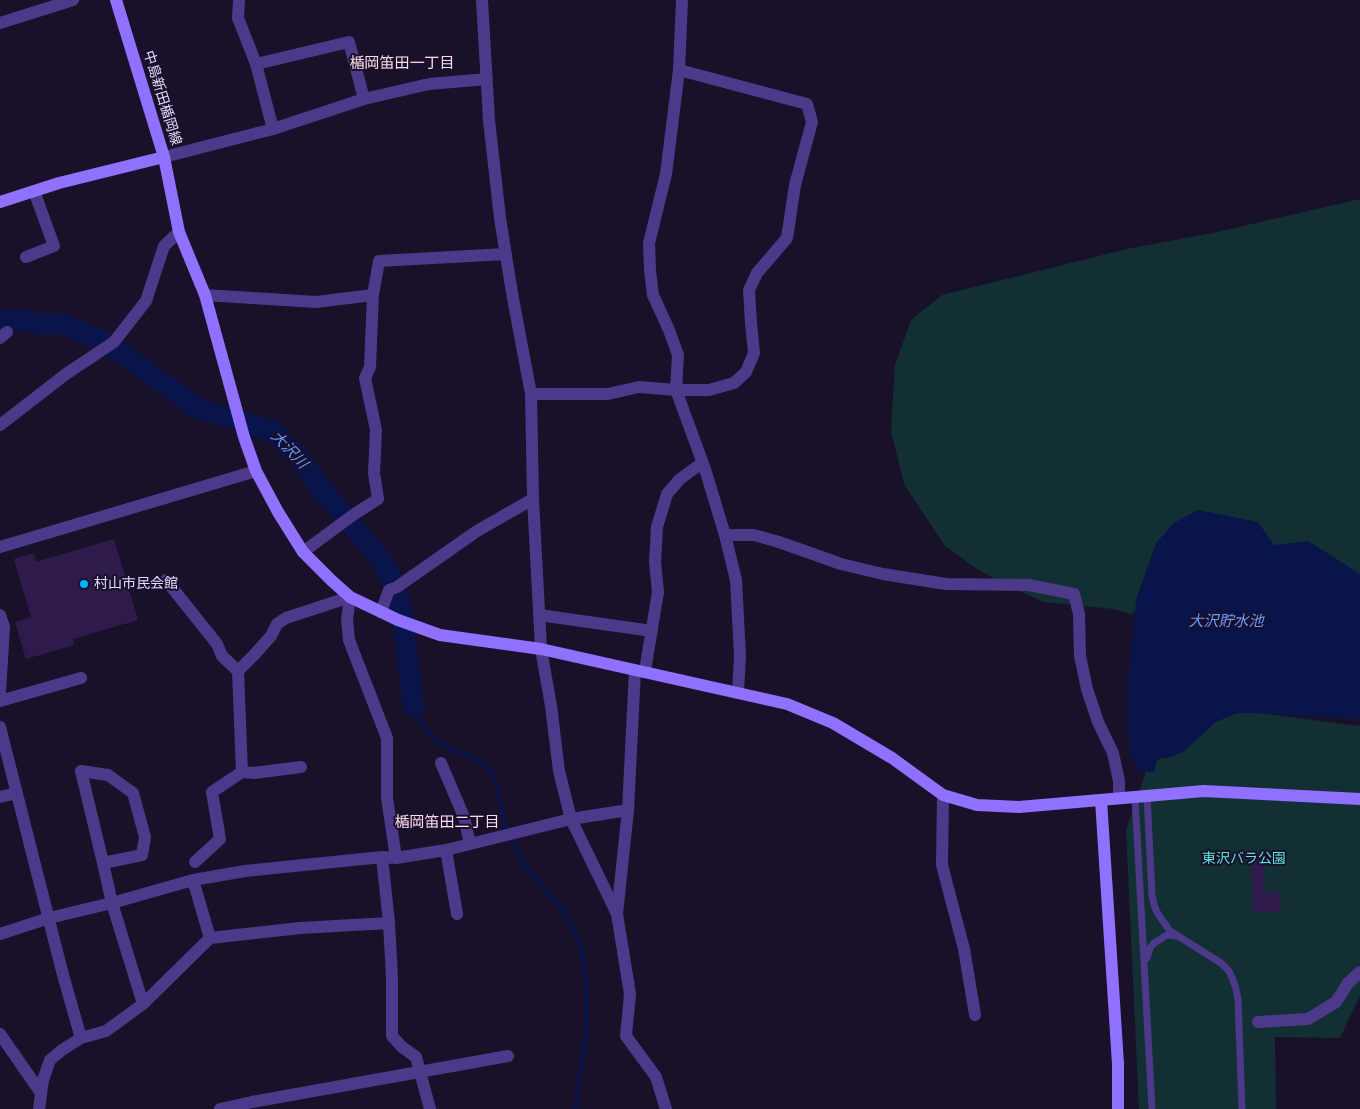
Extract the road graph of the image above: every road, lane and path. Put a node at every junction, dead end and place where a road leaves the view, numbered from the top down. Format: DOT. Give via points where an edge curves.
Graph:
graph roads {
  1 [pos="73,0"];
  2 [pos="116,0"];
  3 [pos="239,0"];
  4 [pos="482,0"];
  5 [pos="682,0"];
  6 [pos="0,23"];
  7 [pos="256,64"];
  8 [pos="679,70"];
  9 [pos="487,79"];
  10 [pos="364,99"];
  11 [pos="273,129"];
  12 [pos="164,157"];
  13 [pos="34,191"];
  14 [pos="0,202"];
  15 [pos="179,232"];
  16 [pos="506,254"];
  17 [pos="26,256"];
  18 [pos="204,294"];
  19 [pos="373,295"];
  20 [pos="676,390"];
  21 [pos="531,394"];
  22 [pos="0,425"];
  23 [pos="702,463"];
  24 [pos="256,471"];
  25 [pos="533,499"];
  26 [pos="725,534"];
  27 [pos="0,547"];
  28 [pos="303,552"];
  29 [pos="166,580"];
  30 [pos="350,597"];
  31 [pos="381,612"];
  32 [pos="0,615"];
  33 [pos="539,615"];
  34 [pos="652,631"];
  35 [pos="541,649"];
  36 [pos="238,671"];
  37 [pos="640,671"];
  38 [pos="81,678"];
  39 [pos="738,692"];
  40 [pos="0,693"];
  41 [pos="0,701"];
  42 [pos="0,727"];
  43 [pos="441,763"];
  44 [pos="301,767"];
  45 [pos="242,772"];
  46 [pos="17,793"];
  47 [pos="942,795"];
  48 [pos="0,797"];
  49 [pos="1141,797"];
  50 [pos="1119,798"];
  51 [pos="1360,799"];
  52 [pos="1101,800"];
  53 [pos="628,810"];
  54 [pos="570,820"];
  55 [pos="470,844"];
  56 [pos="446,850"];
  57 [pos="382,857"];
  58 [pos="396,858"];
  59 [pos="195,862"];
  60 [pos="103,863"];
  61 [pos="193,880"];
  62 [pos="112,903"];
  63 [pos="456,914"];
  64 [pos="617,914"];
  65 [pos="49,918"];
  66 [pos="389,923"];
  67 [pos="0,934"];
  68 [pos="1176,936"];
  69 [pos="210,938"];
  70 [pos="1360,972"];
  71 [pos="1146,976"];
  72 [pos="142,1004"];
  73 [pos="975,1015"];
  74 [pos="1258,1022"];
  75 [pos="0,1034"];
  76 [pos="81,1038"];
  77 [pos="508,1056"];
  78 [pos="420,1072"];
  79 [pos="41,1093"];
  80 [pos="39,1109"];
  81 [pos="220,1109"];
  82 [pos="430,1109"];
  83 [pos="666,1109"];
  84 [pos="1118,1109"];
  85 [pos="1152,1109"];
  86 [pos="1242,1109"];
  1 -- 6 [label="street"];
  2 -- 12 [label="street, 中島新田楯岡線"];
  3 -- 7 [label="street" via="238,18"];
  4 -- 9 [label="street"];
  5 -- 8 [label="street"];
  7 -- 10 [label="street" via="349,42"];
  7 -- 11 [label="street"];
  8 -- 20 [label="street" via="666,174 649,243 653,295 678,355"];
  8 -- 20 [label="street" via="807,104 812,122 795,185 787,238 757,273 750,290 754,352 746,372 734,383 709,390"];
  9 -- 10 [label="street" via="429,84"];
  9 -- 16 [label="street"];
  10 -- 11 [label="street"];
  11 -- 12 [label="street"];
  12 -- 13 [label="street, 中島新田楯岡線"];
  12 -- 15 [label="street"];
  13 -- 14 [label="street, 中島新田楯岡線"];
  13 -- 17 [label="street" via="54,246"];
  15 -- 18 [label="street"];
  15 -- 22 [label="street" via="164,246 146,301 114,342"];
  16 -- 19 [label="street" via="379,261"];
  16 -- 21 [label="street"];
  18 -- 19 [label="street" via="316,302"];
  18 -- 24 [label="street"];
  19 -- 28 [label="street" via="370,368 365,378 376,430 374,473 378,499"];
  20 -- 21 [label="street" via="639,387 608,394"];
  20 -- 23 [label="street"];
  21 -- 25 [label="street"];
  23 -- 26 [label="street"];
  23 -- 34 [label="street" via="680,479 667,494 657,527 655,562 658,592"];
  24 -- 27 [label="street"];
  24 -- 28 [label="street"];
  25 -- 31 [label="street" via="478,531 393,588"];
  25 -- 33 [label="street"];
  26 -- 39 [label="street" via="736,580 740,656"];
  26 -- 50 [label="street" via="754,535 841,564 883,574 946,584 1029,585 1074,594 1087,689 1113,754"];
  28 -- 30 [label="street"];
  29 -- 36 [label="street" via="218,644 222,656"];
  30 -- 31 [label="street"];
  30 -- 36 [label="street" via="286,618 277,624 271,636"];
  30 -- 58 [label="street" via="349,640 387,738 387,798"];
  31 -- 35 [label="street" via="440,635"];
  32 -- 40 [label="street" via="4,628"];
  33 -- 34 [label="street"];
  33 -- 35 [label="street"];
  34 -- 37 [label="street"];
  35 -- 37 [label="street"];
  35 -- 54 [label="street" via="559,771"];
  36 -- 45 [label="street"];
  37 -- 39 [label="street"];
  37 -- 53 [label="street"];
  38 -- 41 [label="street"];
  39 -- 47 [label="street" via="787,704 833,724 892,758"];
  42 -- 46 [label="street"];
  43 -- 55 [label="street" via="464,817"];
  44 -- 45 [label="street"];
  45 -- 59 [label="street" via="212,792 220,839"];
  46 -- 48 [label="street"];
  46 -- 65 [label="street"];
  47 -- 52 [label="street" via="976,805 1019,807"];
  47 -- 73 [label="street" via="942,865 964,949"];
  49 -- 50 [label="street"];
  49 -- 51 [label="street" via="1204,791"];
  49 -- 68 [label="lane" via="1154,905 1160,919"];
  49 -- 71 [label="lane"];
  50 -- 52 [label="street"];
  52 -- 84 [label="street"];
  53 -- 54 [label="street"];
  53 -- 64 [label="street"];
  54 -- 55 [label="street"];
  54 -- 64 [label="street"];
  55 -- 56 [label="street"];
  56 -- 58 [label="street"];
  56 -- 63 [label="street"];
  57 -- 58 [label="street"];
  57 -- 61 [label="street" via="245,871"];
  57 -- 66 [label="street"];
  60 -- 60 [label="street" via="98,845 81,771 108,775 133,793 146,837 142,855"];
  60 -- 62 [label="street"];
  61 -- 62 [label="street"];
  61 -- 69 [label="street"];
  62 -- 65 [label="street"];
  62 -- 72 [label="street"];
  64 -- 83 [label="street" via="630,994 626,1036 656,1077"];
  65 -- 67 [label="street"];
  65 -- 76 [label="street"];
  66 -- 69 [label="street"];
  66 -- 78 [label="street" via="392,1036 416,1057"];
  68 -- 71 [label="lane" via="1165,936 1154,942 1147,957"];
  68 -- 86 [label="lane" via="1221,963 1235,985"];
  69 -- 72 [label="street"];
  70 -- 74 [label="street" via="1336,1002 1308,1019"];
  71 -- 85 [label="lane"];
  72 -- 76 [label="street" via="106,1031"];
  75 -- 79 [label="street"];
  76 -- 79 [label="street" via="50,1060"];
  77 -- 78 [label="street"];
  78 -- 81 [label="street"];
  78 -- 82 [label="street"];
  79 -- 80 [label="street"];
}
